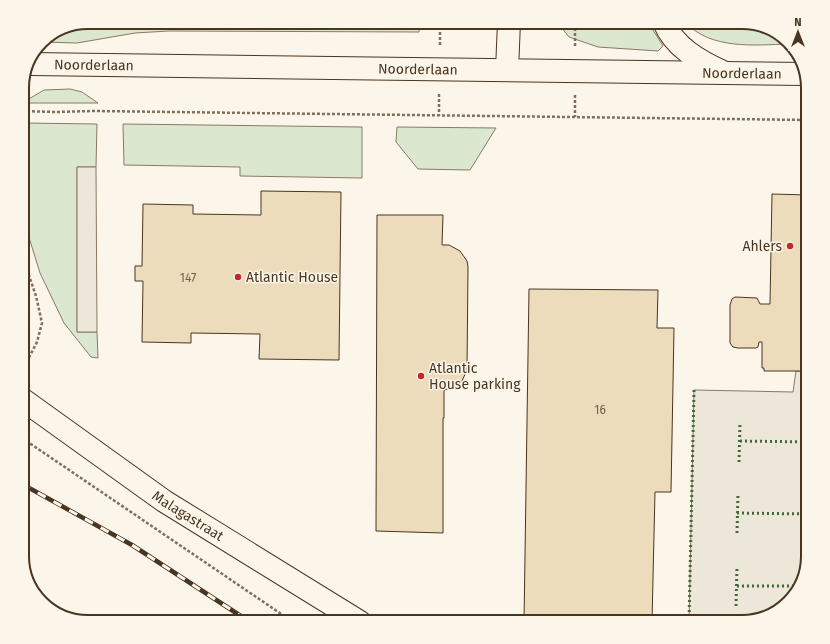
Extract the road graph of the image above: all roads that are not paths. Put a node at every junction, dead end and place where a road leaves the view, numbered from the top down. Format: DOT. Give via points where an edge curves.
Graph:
graph roads {
  1 [pos="509,29"];
  2 [pos="668,29"];
  3 [pos="34,64"];
  4 [pos="507,70"];
  5 [pos="728,74"];
  6 [pos="799,74"];
  7 [pos="29,404"];
  8 [pos="349,615"];
  1 -- 4 [label="main road"];
  2 -- 5 [label="main road" via="684,49 705,64"];
  3 -- 4 [label="main road, Noorderlaan"];
  4 -- 5 [label="main road, Noorderlaan"];
  5 -- 6 [label="main road, Noorderlaan"];
  7 -- 8 [label="main road, Malagastraat" via="164,501"];
}
